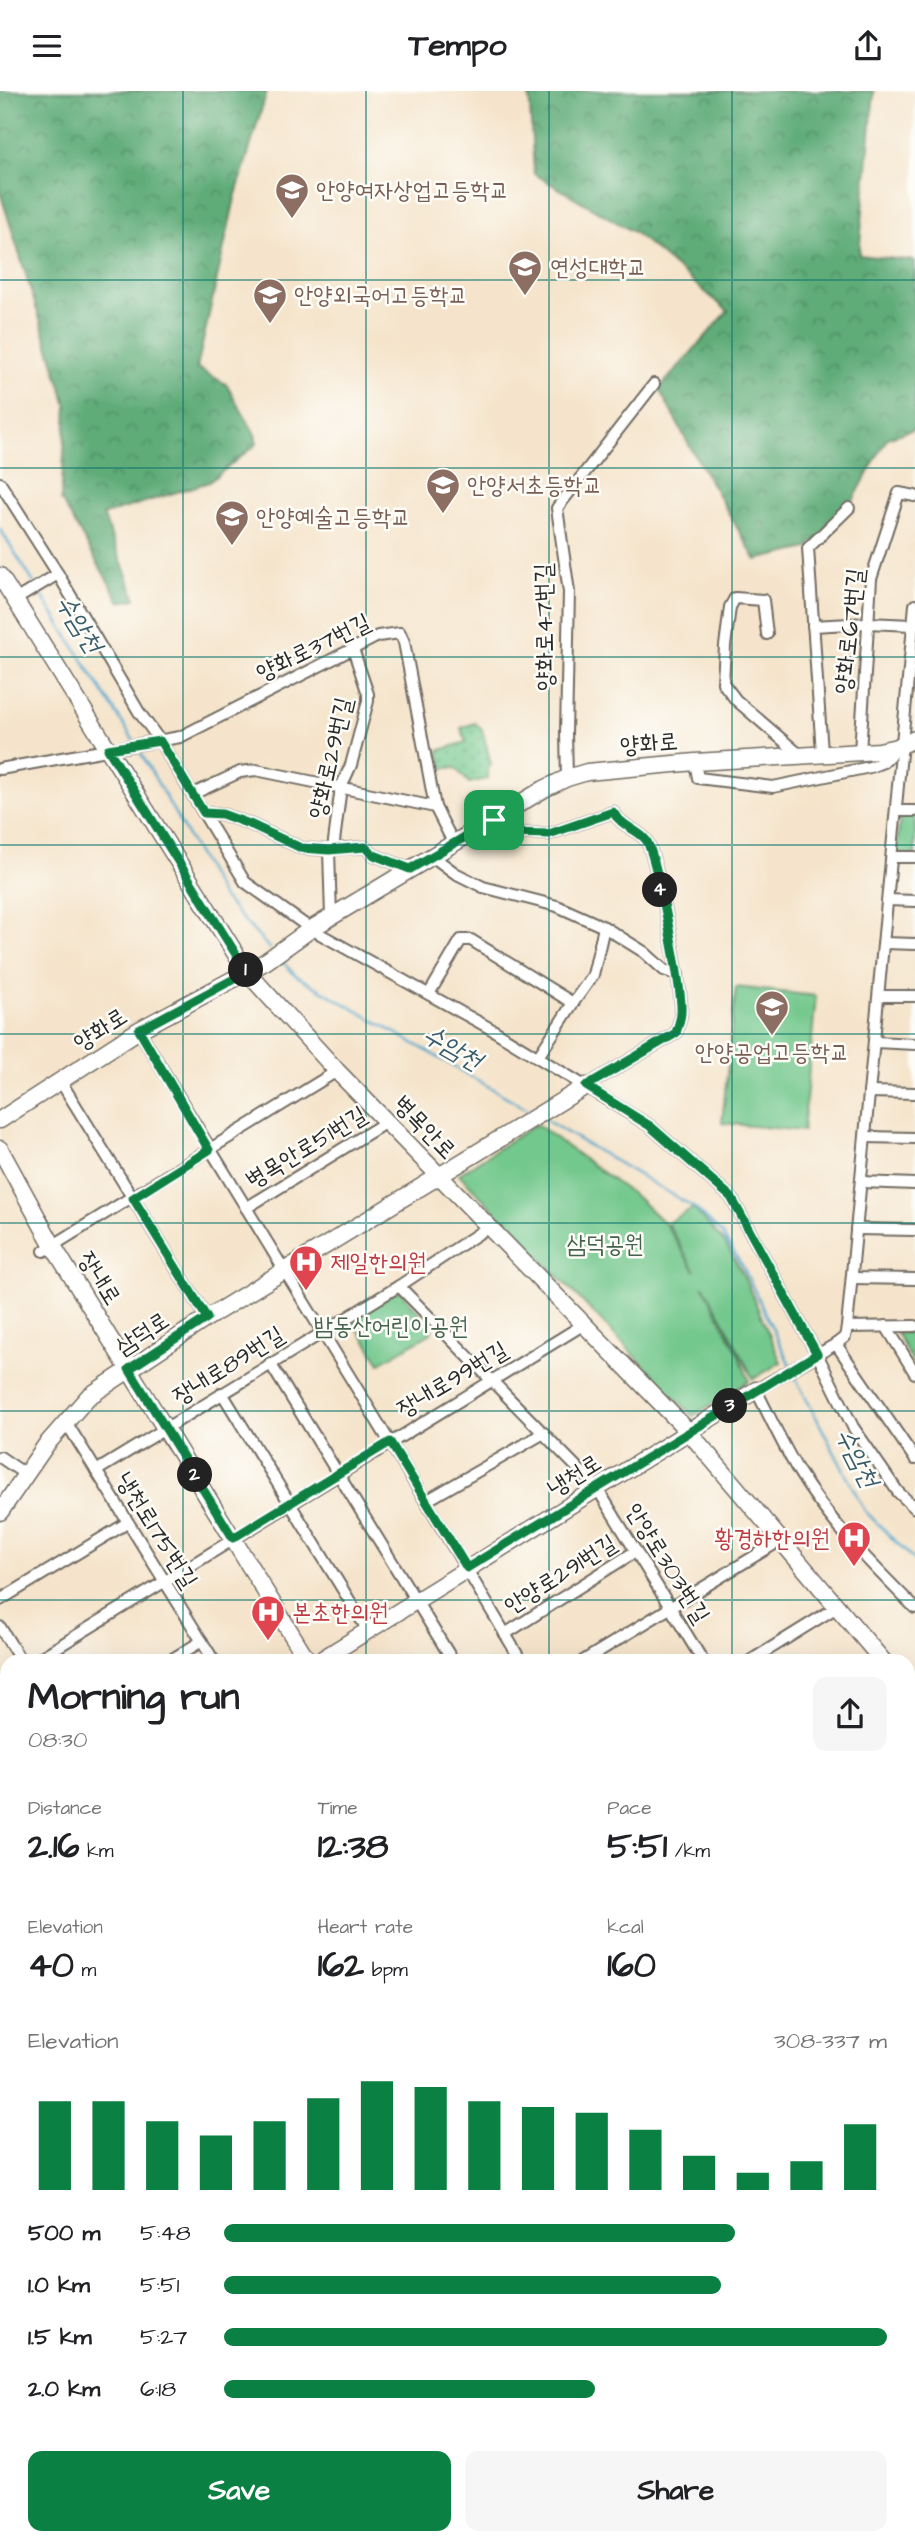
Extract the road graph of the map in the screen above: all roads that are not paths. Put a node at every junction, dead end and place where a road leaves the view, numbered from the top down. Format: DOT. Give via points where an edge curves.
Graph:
graph roads {
  1 [pos="654,384"];
  2 [pos="0,483"];
  3 [pos="915,496"];
  4 [pos="849,508"];
  5 [pos="0,576"];
  6 [pos="54,576"];
  7 [pos="21,597"];
  8 [pos="915,605"];
  9 [pos="868,623"];
  10 [pos="912,625"];
  11 [pos="813,626"];
  12 [pos="767,634"];
  13 [pos="353,649"];
  14 [pos="157,742"];
  15 [pos="908,744"];
  16 [pos="116,748"];
  17 [pos="860,751"];
  18 [pos="822,753"];
  19 [pos="800,755"];
  20 [pos="695,762"];
  21 [pos="0,769"];
  22 [pos="568,778"];
  23 [pos="341,787"];
  24 [pos="193,794"];
  25 [pos="435,807"];
  26 [pos="896,811"];
  27 [pos="915,811"];
  28 [pos="204,813"];
  29 [pos="494,820"];
  30 [pos="454,844"];
  31 [pos="331,850"];
  32 [pos="432,856"];
  33 [pos="891,857"];
  34 [pos="915,857"];
  35 [pos="410,869"];
  36 [pos="888,901"];
  37 [pos="915,901"];
  38 [pos="331,918"];
  39 [pos="604,927"];
  40 [pos="311,929"];
  41 [pos="884,943"];
  42 [pos="915,944"];
  43 [pos="247,972"];
  44 [pos="678,975"];
  45 [pos="429,994"];
  46 [pos="879,996"];
  47 [pos="915,996"];
  48 [pos="573,1003"];
  49 [pos="139,1030"];
  50 [pos="875,1042"];
  51 [pos="915,1044"];
  52 [pos="538,1057"];
  53 [pos="337,1072"];
  54 [pos="61,1082"];
  55 [pos="586,1086"];
  56 [pos="869,1093"];
  57 [pos="915,1093"];
  58 [pos="0,1120"];
  59 [pos="388,1121"];
  60 [pos="865,1137"];
  61 [pos="915,1138"];
  62 [pos="0,1149"];
  63 [pos="209,1150"];
  64 [pos="440,1175"];
  65 [pos="861,1182"];
  66 [pos="915,1184"];
  67 [pos="133,1198"];
  68 [pos="246,1208"];
  69 [pos="490,1226"];
  70 [pos="856,1229"];
  71 [pos="915,1230"];
  72 [pos="48,1248"];
  73 [pos="285,1270"];
  74 [pos="852,1278"];
  75 [pos="915,1279"];
  76 [pos="399,1286"];
  77 [pos="207,1318"];
  78 [pos="586,1323"];
  79 [pos="886,1326"];
  80 [pos="847,1327"];
  81 [pos="915,1327"];
  82 [pos="322,1332"];
  83 [pos="836,1344"];
  84 [pos="817,1354"];
  85 [pos="270,1363"];
  86 [pos="129,1369"];
  87 [pos="915,1373"];
  88 [pos="490,1380"];
  89 [pos="756,1390"];
  90 [pos="222,1393"];
  91 [pos="66,1422"];
  92 [pos="166,1429"];
  93 [pos="689,1432"];
  94 [pos="544,1433"];
  95 [pos="390,1442"];
  96 [pos="911,1444"];
  97 [pos="0,1457"];
  98 [pos="915,1459"];
  99 [pos="96,1471"];
  100 [pos="25,1474"];
  101 [pos="338,1475"];
  102 [pos="597,1488"];
  103 [pos="426,1501"];
  104 [pos="289,1504"];
  105 [pos="915,1508"];
  106 [pos="0,1512"];
  107 [pos="127,1523"];
  108 [pos="233,1538"];
  109 [pos="781,1540"];
  110 [pos="636,1551"];
  111 [pos="467,1568"];
  112 [pos="164,1581"];
  113 [pos="415,1599"];
  114 [pos="0,1600"];
  115 [pos="672,1607"];
  116 [pos="837,1607"];
  117 [pos="915,1608"];
  118 [pos="0,1627"];
  119 [pos="367,1629"];
  120 [pos="505,1634"];
  121 [pos="202,1641"];
  122 [pos="17,1654"];
  123 [pos="46,1654"];
  124 [pos="181,1654"];
  125 [pos="210,1654"];
  126 [pos="304,1654"];
  127 [pos="329,1654"];
  128 [pos="449,1654"];
  129 [pos="517,1654"];
  130 [pos="595,1654"];
  131 [pos="700,1654"];
  132 [pos="761,1654"];
  133 [pos="877,1654"];
  1 -- 22 [label="street, 양화로47번길" via="557,508 569,592"];
  2 -- 6 [label="street"];
  3 -- 9 [label="street, 양화로67번길" via="899,493 871,579"];
  4 -- 11 [label="street" via="808,548"];
  5 -- 7 [label="street, 병목안로"];
  6 -- 7 [label="street"];
  6 -- 14 [label="street"];
  7 -- 16 [label="street, 병목안로"];
  8 -- 10 [label="street"];
  9 -- 10 [label="street"];
  9 -- 11 [label="street"];
  9 -- 17 [label="street, 양화로67번길"];
  10 -- 15 [label="street"];
  11 -- 18 [label="street"];
  12 -- 19 [label="street" via="763,600 735,598 726,633 723,683 736,700"];
  13 -- 14 [label="street, 양화로37번길" via="180,737"];
  13 -- 23 [label="street, 양화로29번길" via="368,701"];
  13 -- 25 [label="street, 양화로37번길" via="378,636 400,633"];
  14 -- 16 [label="street, 양화로37번길"];
  14 -- 24 [label="street"];
  15 -- 17 [label="street, 양화로"];
  15 -- 20 [label="street" via="870,767 773,787 698,778"];
  15 -- 26 [label="street"];
  16 -- 21 [label="street, 양화로37번길"];
  16 -- 43 [label="street, 병목안로"];
  17 -- 18 [label="street, 양화로"];
  18 -- 19 [label="street, 양화로"];
  19 -- 20 [label="street, 양화로"];
  20 -- 22 [label="street, 양화로" via="587,772"];
  22 -- 29 [label="street, 양화로"];
  23 -- 24 [label="street" via="248,770"];
  23 -- 25 [label="street"];
  23 -- 31 [label="street, 양화로29번길"];
  24 -- 28 [label="street"];
  25 -- 30 [label="street, 양화로37번길"];
  26 -- 27 [label="street"];
  26 -- 33 [label="street"];
  28 -- 31 [label="street" via="242,821 301,848"];
  28 -- 40 [label="street" via="245,882"];
  29 -- 30 [label="street, 양화로"];
  29 -- 44 [label="street" via="508,833 549,834 613,812 619,823 646,840"];
  30 -- 32 [label="street, 양화로"];
  31 -- 35 [label="street" via="365,847"];
  31 -- 38 [label="street, 양화로29번길"];
  32 -- 35 [label="street, 양화로"];
  32 -- 39 [label="street" via="482,887 557,906"];
  33 -- 34 [label="street"];
  33 -- 36 [label="street"];
  35 -- 38 [label="street, 양화로"];
  36 -- 37 [label="street"];
  36 -- 41 [label="street"];
  38 -- 40 [label="street, 양화로"];
  39 -- 44 [label="street"];
  39 -- 48 [label="street" via="593,975"];
  40 -- 43 [label="street, 양화로"];
  40 -- 45 [label="street"];
  41 -- 42 [label="street"];
  41 -- 46 [label="street"];
  43 -- 49 [label="street, 양화로"];
  43 -- 53 [label="street, 병목안로"];
  44 -- 55 [label="street" via="681,1011 676,1033"];
  45 -- 48 [label="street" via="461,940 471,940"];
  45 -- 52 [label="street"];
  46 -- 47 [label="street"];
  46 -- 50 [label="street"];
  48 -- 52 [label="street"];
  49 -- 54 [label="street, 양화로"];
  49 -- 63 [label="street, 안양로291번길"];
  50 -- 51 [label="street"];
  50 -- 56 [label="street"];
  52 -- 55 [label="street"];
  53 -- 59 [label="street, 병목안로"];
  53 -- 63 [label="street"];
  54 -- 58 [label="street, 양화로"];
  54 -- 67 [label="street"];
  55 -- 64 [label="street, 삼덕로"];
  55 -- 84 [label="street" via="650,1126 731,1197"];
  56 -- 57 [label="street"];
  56 -- 60 [label="street"];
  59 -- 64 [label="street, 병목안로"];
  59 -- 68 [label="street, 병목안로51번길"];
  60 -- 61 [label="street"];
  60 -- 65 [label="street"];
  62 -- 72 [label="street, 장내로"];
  63 -- 67 [label="street"];
  63 -- 68 [label="street, 안양로291번길"];
  64 -- 69 [label="street, 병목안로"];
  64 -- 73 [label="street, 삼덕로"];
  65 -- 66 [label="street"];
  65 -- 70 [label="street"];
  67 -- 72 [label="street"];
  67 -- 77 [label="street"];
  68 -- 73 [label="street, 안양로291번길"];
  69 -- 76 [label="street, 장내로89번길"];
  69 -- 78 [label="street, 병목안로"];
  70 -- 71 [label="street"];
  70 -- 74 [label="street"];
  72 -- 86 [label="street, 장내로"];
  73 -- 77 [label="street, 삼덕로"];
  73 -- 82 [label="street, 안양로291번길"];
  74 -- 75 [label="street"];
  74 -- 80 [label="street"];
  76 -- 82 [label="street, 장내로89번길"];
  76 -- 88 [label="street, 안양로303번길"];
  77 -- 86 [label="street, 삼덕로"];
  78 -- 88 [label="street, 장내로99번길"];
  78 -- 93 [label="street, 병목안로"];
  79 -- 80 [label="street"];
  79 -- 81 [label="street"];
  79 -- 87 [label="street"];
  80 -- 83 [label="street" via="845,1337"];
  82 -- 85 [label="street, 장내로89번길"];
  82 -- 95 [label="street, 안양로291번길"];
  83 -- 84 [label="street"];
  83 -- 96 [label="street"];
  84 -- 89 [label="street"];
  84 -- 105 [label="street" via="853,1427 898,1492"];
  85 -- 90 [label="street, 장내로89번길"];
  85 -- 101 [label="street"];
  86 -- 91 [label="street, 삼덕로" via="88,1397"];
  86 -- 92 [label="street, 장내로"];
  88 -- 94 [label="street, 안양로303번길"];
  88 -- 95 [label="street, 장내로99번길"];
  89 -- 93 [label="street, 냉천로"];
  89 -- 117 [label="street" via="799,1472 832,1519"];
  90 -- 92 [label="street, 장내로89번길"];
  90 -- 104 [label="street"];
  91 -- 99 [label="street, 냉천로175번길"];
  91 -- 100 [label="street, 삼덕로"];
  92 -- 99 [label="street"];
  92 -- 108 [label="street, 장내로"];
  93 -- 102 [label="street, 냉천로"];
  93 -- 109 [label="street, 병목안로"];
  94 -- 102 [label="street, 안양로303번길"];
  94 -- 103 [label="street"];
  95 -- 101 [label="street, 장내로99번길"];
  95 -- 103 [label="street, 안양로291번길"];
  96 -- 98 [label="street"];
  97 -- 100 [label="street"];
  99 -- 107 [label="street, 냉천로175번길"];
  100 -- 106 [label="street, 삼덕로"];
  101 -- 104 [label="street, 장내로99번길"];
  101 -- 113 [label="street"];
  102 -- 110 [label="street, 안양로303번길"];
  102 -- 111 [label="street, 냉천로"];
  103 -- 111 [label="street, 안양로291번길"];
  104 -- 108 [label="street, 장내로99번길"];
  104 -- 119 [label="street"];
  107 -- 112 [label="street, 냉천로175번길"];
  107 -- 114 [label="street"];
  108 -- 112 [label="street, 장내로99번길"];
  108 -- 126 [label="street, 장내로"];
  109 -- 115 [label="street"];
  109 -- 116 [label="street, 병목안로"];
  110 -- 115 [label="street, 안양로303번길"];
  110 -- 120 [label="street, 안양로291번길"];
  111 -- 113 [label="street, 냉천로"];
  111 -- 120 [label="street, 안양로291번길"];
  112 -- 121 [label="street, 냉천로175번길"];
  112 -- 123 [label="street, 장내로99번길"];
  113 -- 119 [label="street, 냉천로"];
  113 -- 128 [label="street"];
  115 -- 130 [label="street"];
  115 -- 131 [label="street, 안양로303번길"];
  116 -- 132 [label="street"];
  116 -- 133 [label="street, 병목안로"];
  118 -- 122 [label="street"];
  119 -- 127 [label="street, 냉천로"];
  120 -- 129 [label="street, 안양로291번길"];
  121 -- 124 [label="street"];
  121 -- 125 [label="street, 냉천로175번길"];
}
